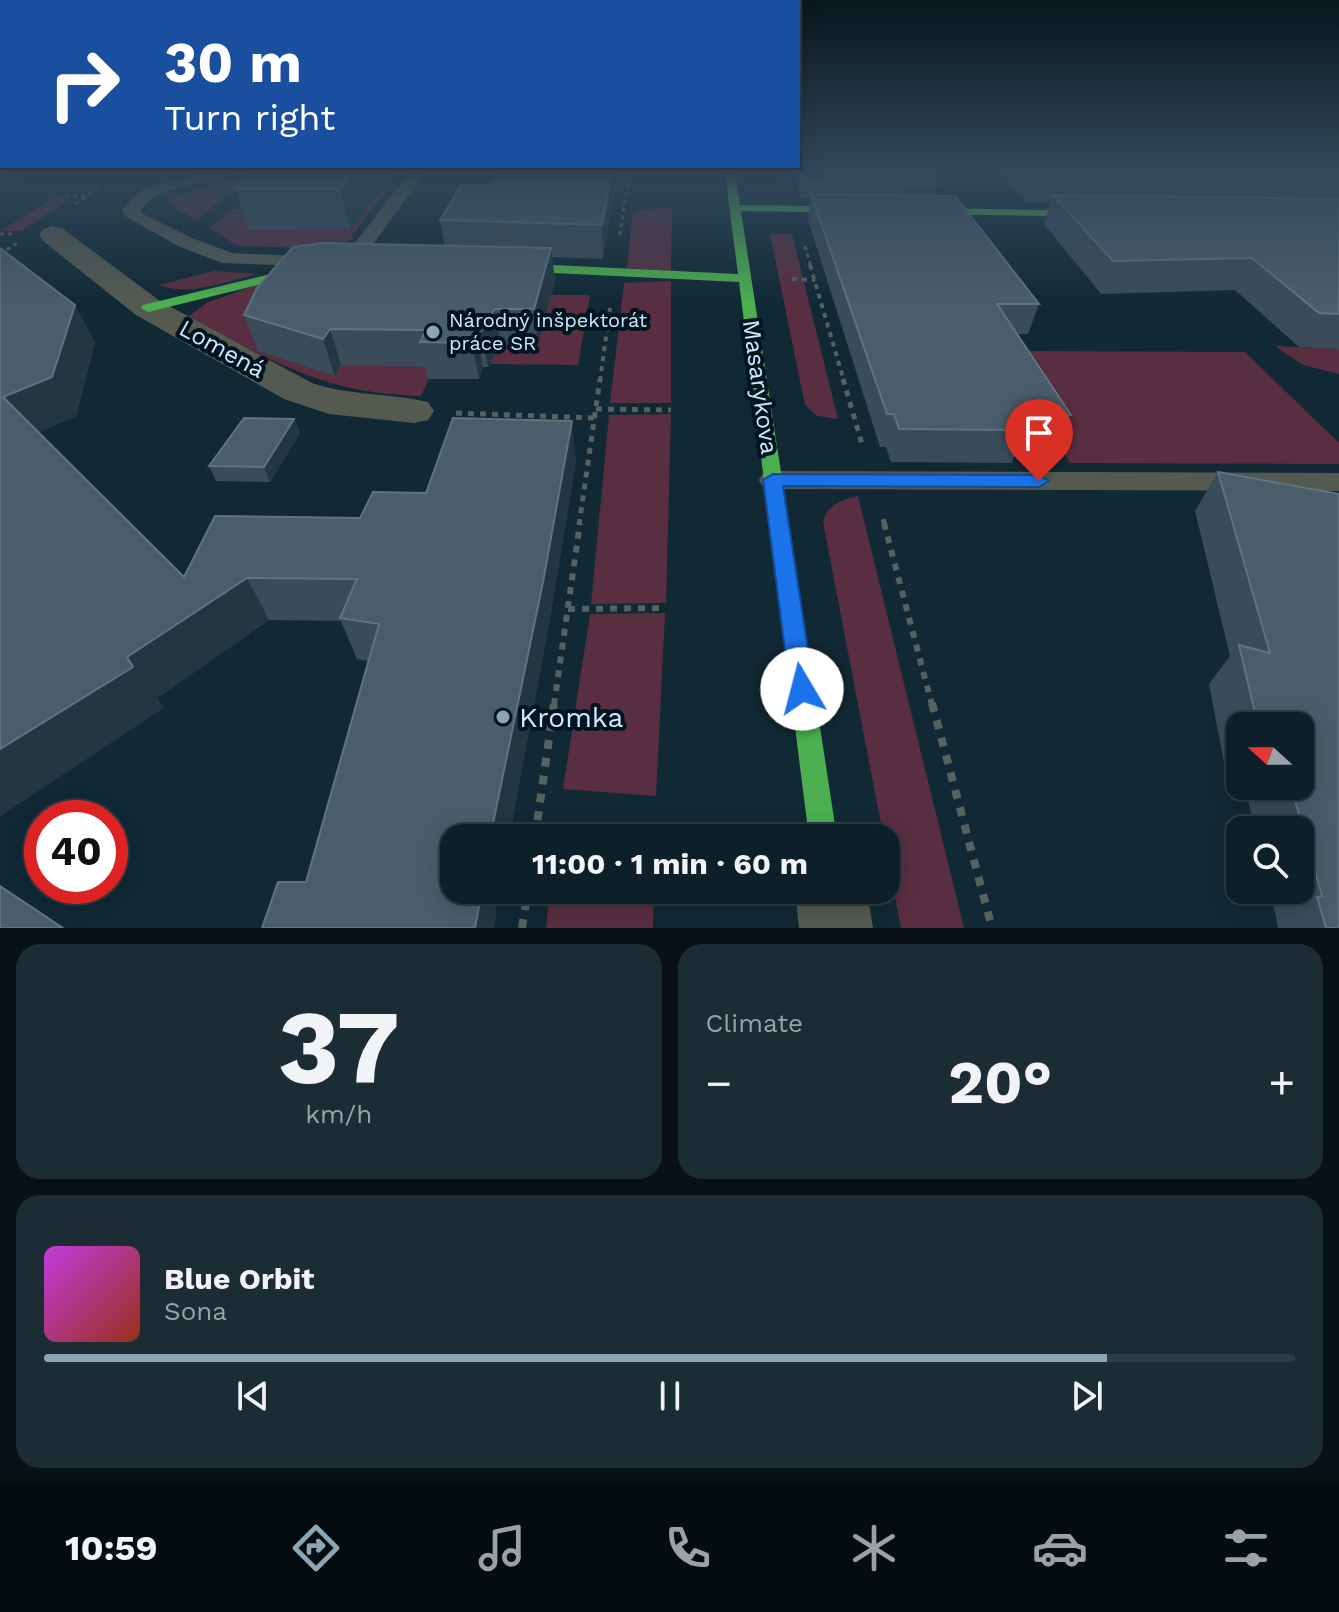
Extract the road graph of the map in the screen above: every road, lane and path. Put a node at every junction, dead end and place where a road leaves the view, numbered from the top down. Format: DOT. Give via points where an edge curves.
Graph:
graph roads {
  1 [pos="137,217"];
  2 [pos="380,217"];
  3 [pos="623,217"];
  4 [pos="736,217"];
  5 [pos="796,217"];
  6 [pos="53,235"];
  7 [pos="341,264"];
  8 [pos="378,264"];
  9 [pos="478,265"];
  10 [pos="615,274"];
  11 [pos="746,278"];
  12 [pos="148,308"];
  13 [pos="596,409"];
  14 [pos="671,410"];
  15 [pos="414,411"];
  16 [pos="595,418"];
  17 [pos="773,480"];
  18 [pos="872,480"];
  19 [pos="1339,482"];
  20 [pos="665,608"];
  21 [pos="568,609"];
  22 [pos="537,824"];
  23 [pos="821,824"];
  24 [pos="526,904"];
  25 [pos="833,904"];
  26 [pos="522,928"];
  27 [pos="836,928"];
  28 [pos="992,928"];
  1 -- 7 [label="lane" via="229,259"];
  2 -- 7 [label="lane"];
  3 -- 10 [label="path"];
  4 -- 11 [label="street, Masarykova"];
  5 -- 18 [label="path"];
  6 -- 12 [label="street, Lomená"];
  7 -- 8 [label="street"];
  7 -- 12 [label="street" via="297,269"];
  9 -- 10 [label="street"];
  10 -- 11 [label="street"];
  10 -- 13 [label="path"];
  11 -- 17 [label="street, Masarykova"];
  12 -- 15 [label="street, Lomená" via="298,391 329,402"];
  13 -- 14 [label="path"];
  13 -- 16 [label="path"];
  15 -- 16 [label="path"];
  16 -- 21 [label="path"];
  17 -- 18 [label="lane"];
  17 -- 23 [label="street, Masarykova"];
  18 -- 19 [label="lane"];
  18 -- 28 [label="path"];
  20 -- 21 [label="path"];
  21 -- 22 [label="path"];
  24 -- 26 [label="path"];
  25 -- 27 [label="street"];
}
